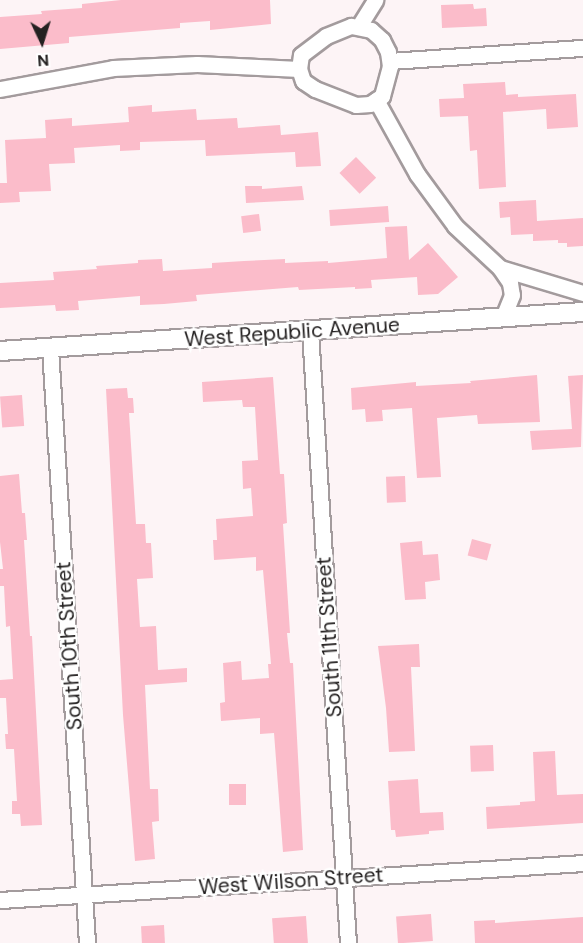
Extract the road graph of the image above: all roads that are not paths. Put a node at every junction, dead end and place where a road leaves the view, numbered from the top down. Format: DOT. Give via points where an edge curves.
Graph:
graph roads {
  1 [pos="375,0"];
  2 [pos="359,26"];
  3 [pos="583,48"];
  4 [pos="390,60"];
  5 [pos="299,69"];
  6 [pos="0,89"];
  7 [pos="376,100"];
  8 [pos="500,268"];
  9 [pos="583,293"];
  10 [pos="583,312"];
  11 [pos="503,317"];
  12 [pos="309,331"];
  13 [pos="50,348"];
  14 [pos="0,351"];
  15 [pos="583,863"];
  16 [pos="344,878"];
  17 [pos="84,894"];
  18 [pos="0,900"];
  19 [pos="87,943"];
  20 [pos="348,943"];
  1 -- 2 [label="street"];
  2 -- 4 [label="street" via="382,40"];
  2 -- 5 [label="street" via="326,36 302,55"];
  3 -- 4 [label="street"];
  4 -- 7 [label="street" via="382,96"];
  5 -- 6 [label="street" via="197,64 113,68"];
  5 -- 7 [label="street" via="303,81 315,89 356,105"];
  7 -- 8 [label="street" via="417,174 455,226"];
  8 -- 9 [label="street"];
  8 -- 11 [label="street" via="510,283 512,295"];
  10 -- 11 [label="street, West Republic Avenue"];
  11 -- 12 [label="street, West Republic Avenue"];
  12 -- 13 [label="street, West Republic Avenue"];
  12 -- 16 [label="street, South 11th Street"];
  13 -- 14 [label="street, West Republic Avenue"];
  13 -- 17 [label="street, South 10th Street"];
  15 -- 16 [label="street, West Wilson Street"];
  16 -- 17 [label="street, West Wilson Street"];
  16 -- 20 [label="street, South 11th Street"];
  17 -- 18 [label="street, West Wilson Street"];
  17 -- 19 [label="street, South 10th Street"];
}
